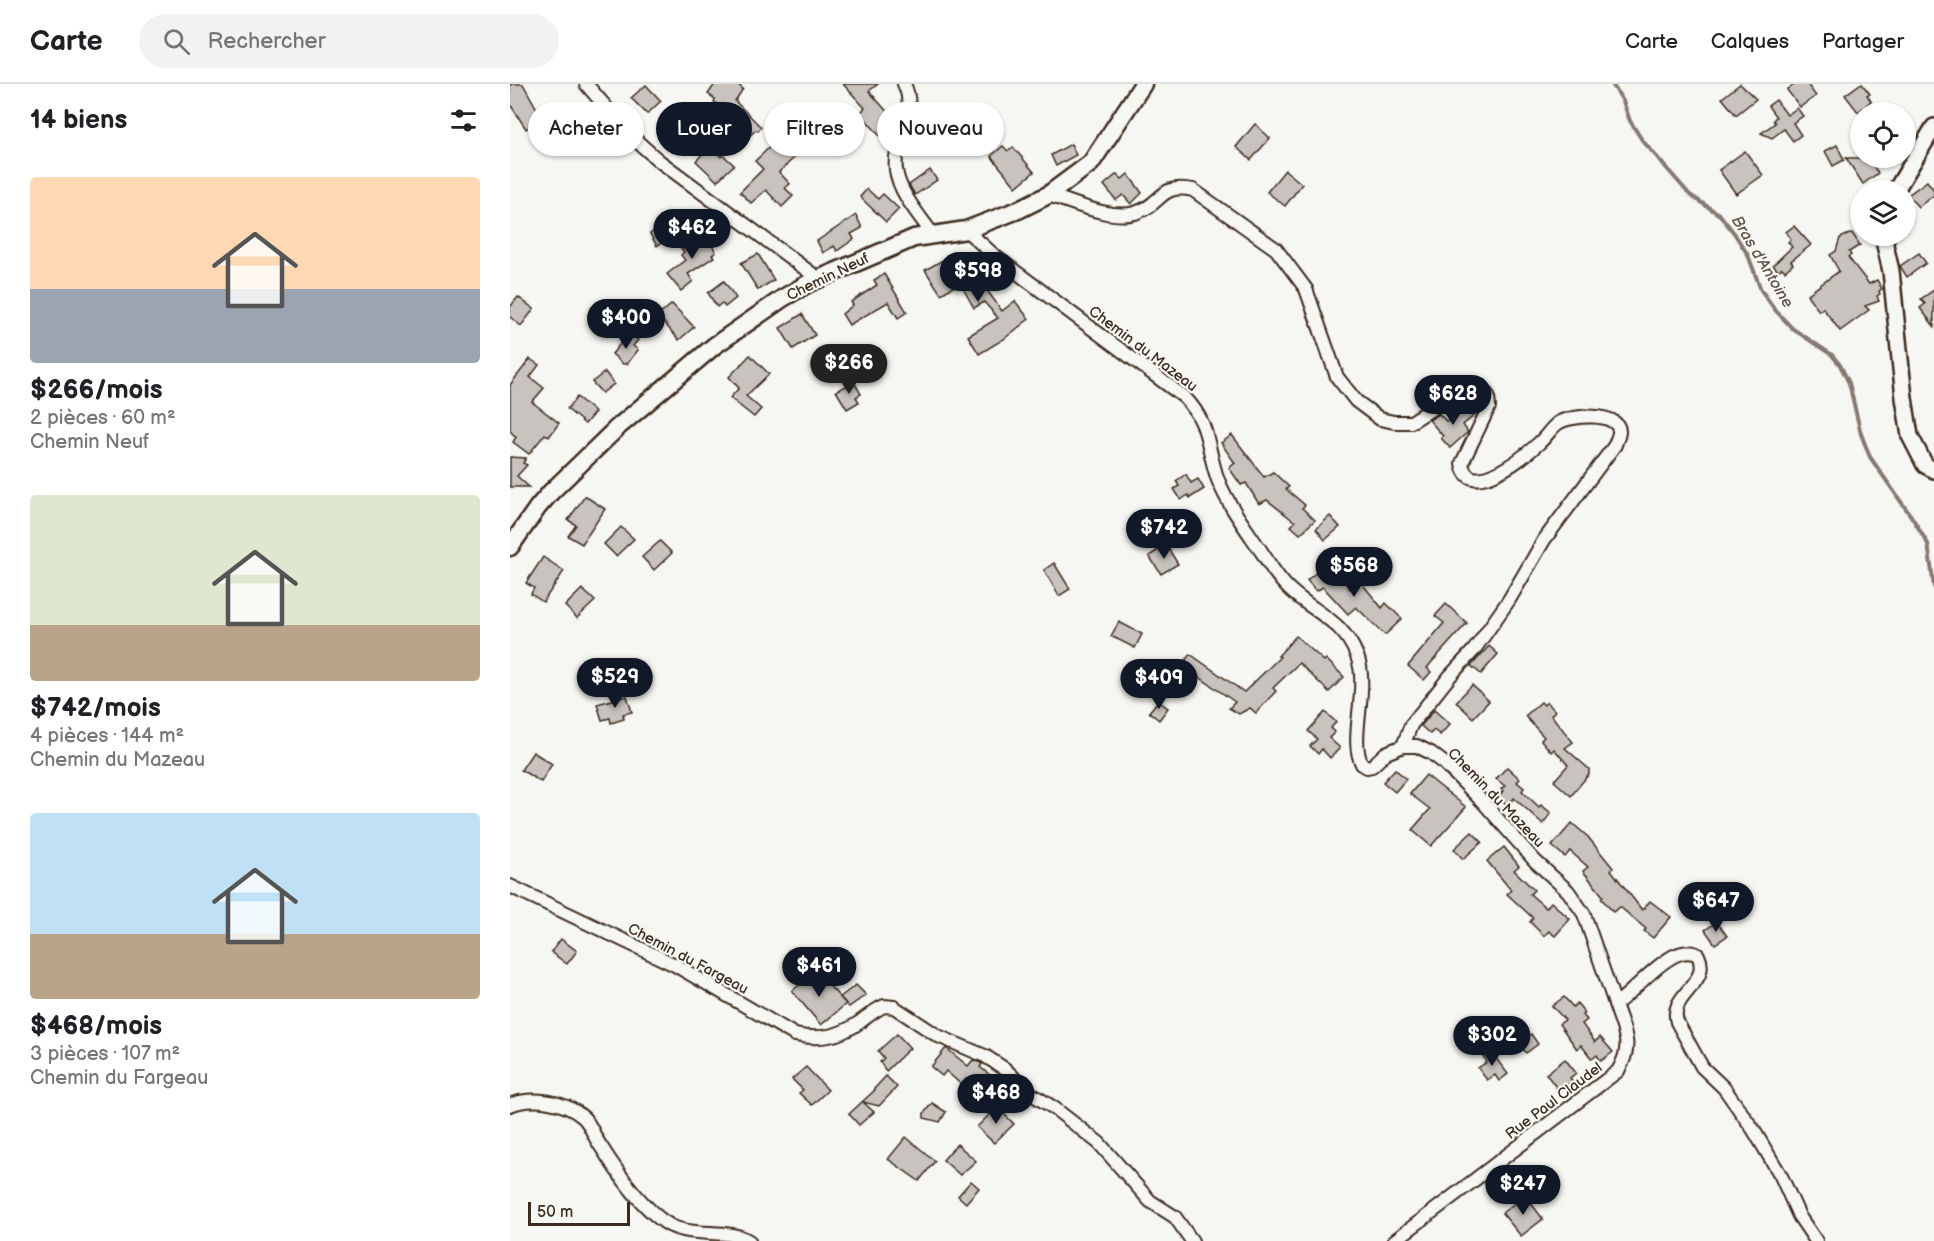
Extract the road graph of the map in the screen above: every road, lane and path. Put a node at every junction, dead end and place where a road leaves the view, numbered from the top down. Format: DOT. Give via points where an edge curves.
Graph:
graph roads {
  1 [pos="586,84"];
  2 [pos="904,84"];
  3 [pos="1143,84"];
  4 [pos="1934,127"];
  5 [pos="1902,180"];
  6 [pos="1048,195"];
  7 [pos="966,230"];
  8 [pos="933,235"];
  9 [pos="1885,246"];
  10 [pos="819,279"];
  11 [pos="1934,470"];
  12 [pos="510,547"];
  13 [pos="1403,746"];
  14 [pos="510,886"];
  15 [pos="1615,1004"];
  16 [pos="510,1105"];
  17 [pos="749,1241"];
  18 [pos="1192,1241"];
  19 [pos="1394,1241"];
  20 [pos="1816,1241"];
  1 -- 10 [label="street" via="630,135 658,160"];
  2 -- 8 [label="street" via="909,106 898,142 896,171 901,186"];
  3 -- 6 [label="main road, Chemin Neuf" via="1091,163"];
  4 -- 5 [label="street"];
  6 -- 7 [label="main road, Chemin Neuf"];
  6 -- 13 [label="street" via="1118,215 1152,205 1168,190 1193,190 1276,249 1306,289 1337,377 1356,401 1380,419 1411,422 1463,389 1481,387 1488,396 1489,407 1462,463 1463,472 1470,478 1482,479 1507,466 1559,423 1574,416 1613,420 1617,425 1615,445 1544,540 1474,650 1412,725"];
  7 -- 8 [label="main road, Chemin Neuf"];
  7 -- 13 [label="street, Chemin du Mazeau" via="1194,407 1230,505 1278,577 1340,627 1351,642 1362,670 1358,733 1362,764 1372,766 1386,753"];
  8 -- 10 [label="main road, Chemin Neuf" via="914,238"];
  9 -- 11 [label="street" via="1892,271 1910,435 1924,465"];
  10 -- 12 [label="main road, Chemin Neuf" via="783,298 714,346 618,427 551,492"];
  13 -- 15 [label="street, Chemin du Mazeau" via="1417,746 1444,763 1568,891 1584,914"];
  14 -- 18 [label="street, Chemin du Fargeau" via="675,965 795,1035 829,1037 884,1006 894,1007 938,1036 1005,1069 1030,1093 1099,1143 1150,1201 1174,1217"];
  15 -- 19 [label="street, Rue Paul Claudel" via="1627,1043 1626,1057 1618,1071"];
  15 -- 20 [label="street" via="1628,997 1666,960 1688,952 1698,955 1702,965 1700,977 1676,1007 1677,1022 1702,1067 1749,1121"];
  16 -- 17 [label="street" via="534,1101 569,1107 585,1119 642,1203 669,1225"];
}
